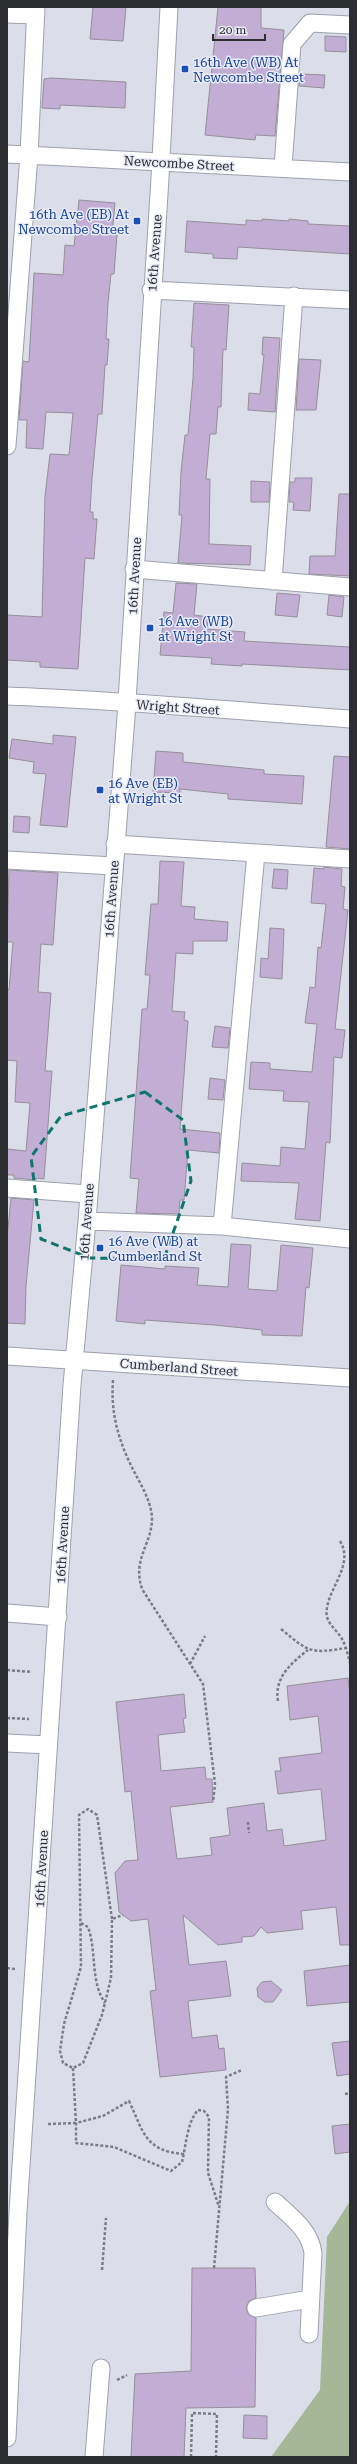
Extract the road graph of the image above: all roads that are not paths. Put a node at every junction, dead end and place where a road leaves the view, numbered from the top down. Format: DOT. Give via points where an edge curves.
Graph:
graph roads {
  1 [pos="169,7"];
  2 [pos="36,11"];
  3 [pos="7,14"];
  4 [pos="310,15"];
  5 [pos="350,25"];
  6 [pos="7,154"];
  7 [pos="30,155"];
  8 [pos="161,163"];
  9 [pos="283,167"];
  10 [pos="350,172"];
  11 [pos="151,290"];
  12 [pos="294,296"];
  13 [pos="350,300"];
  14 [pos="7,446"];
  15 [pos="134,569"];
  16 [pos="273,580"];
  17 [pos="350,587"];
  18 [pos="7,696"];
  19 [pos="126,703"];
  20 [pos="350,719"];
  21 [pos="115,844"];
  22 [pos="256,853"];
  23 [pos="350,859"];
  24 [pos="7,860"];
  25 [pos="114,866"];
  26 [pos="7,1188"];
  27 [pos="88,1194"];
  28 [pos="87,1221"];
  29 [pos="222,1226"];
  30 [pos="350,1239"];
  31 [pos="7,1356"];
  32 [pos="74,1360"];
  33 [pos="350,1378"];
  34 [pos="7,1613"];
  35 [pos="58,1617"];
  36 [pos="7,1743"];
  37 [pos="48,1745"];
  38 [pos="275,2202"];
  39 [pos="310,2299"];
  40 [pos="256,2308"];
  41 [pos="308,2334"];
  42 [pos="100,2368"];
  43 [pos="7,2438"];
  44 [pos="94,2457"];
  1 -- 8 [label="street, 16th Avenue"];
  2 -- 3 [label="street"];
  2 -- 7 [label="street"];
  4 -- 5 [label="street"];
  4 -- 9 [label="street" via="292,44"];
  6 -- 7 [label="street, Newcombe Street"];
  7 -- 8 [label="street, Newcombe Street"];
  7 -- 14 [label="street"];
  8 -- 9 [label="street, Newcombe Street"];
  8 -- 11 [label="street, 16th Avenue"];
  9 -- 10 [label="street, Newcombe Street"];
  11 -- 12 [label="street"];
  11 -- 15 [label="street, 16th Avenue"];
  12 -- 13 [label="street"];
  12 -- 16 [label="street"];
  15 -- 16 [label="street"];
  15 -- 19 [label="street, 16th Avenue"];
  16 -- 17 [label="street"];
  18 -- 19 [label="street, Wright Street" via="99,699"];
  19 -- 20 [label="street, Wright Street"];
  19 -- 21 [label="street, 16th Avenue"];
  21 -- 22 [label="street"];
  21 -- 25 [label="street, 16th Avenue"];
  22 -- 23 [label="street"];
  22 -- 29 [label="street"];
  24 -- 25 [label="street"];
  25 -- 27 [label="street, 16th Avenue"];
  26 -- 27 [label="street"];
  27 -- 28 [label="street, 16th Avenue"];
  28 -- 29 [label="street"];
  28 -- 32 [label="street, 16th Avenue"];
  29 -- 30 [label="street"];
  31 -- 32 [label="street, Cumberland Street"];
  32 -- 33 [label="street, Cumberland Street"];
  32 -- 35 [label="street, 16th Avenue"];
  34 -- 35 [label="street"];
  35 -- 37 [label="street, 16th Avenue"];
  36 -- 37 [label="street"];
  37 -- 43 [label="street, 16th Avenue" via="18,2212"];
  38 -- 39 [label="street" via="308,2234 312,2243"];
  39 -- 40 [label="street"];
  39 -- 41 [label="street"];
  42 -- 44 [label="street"];
}
